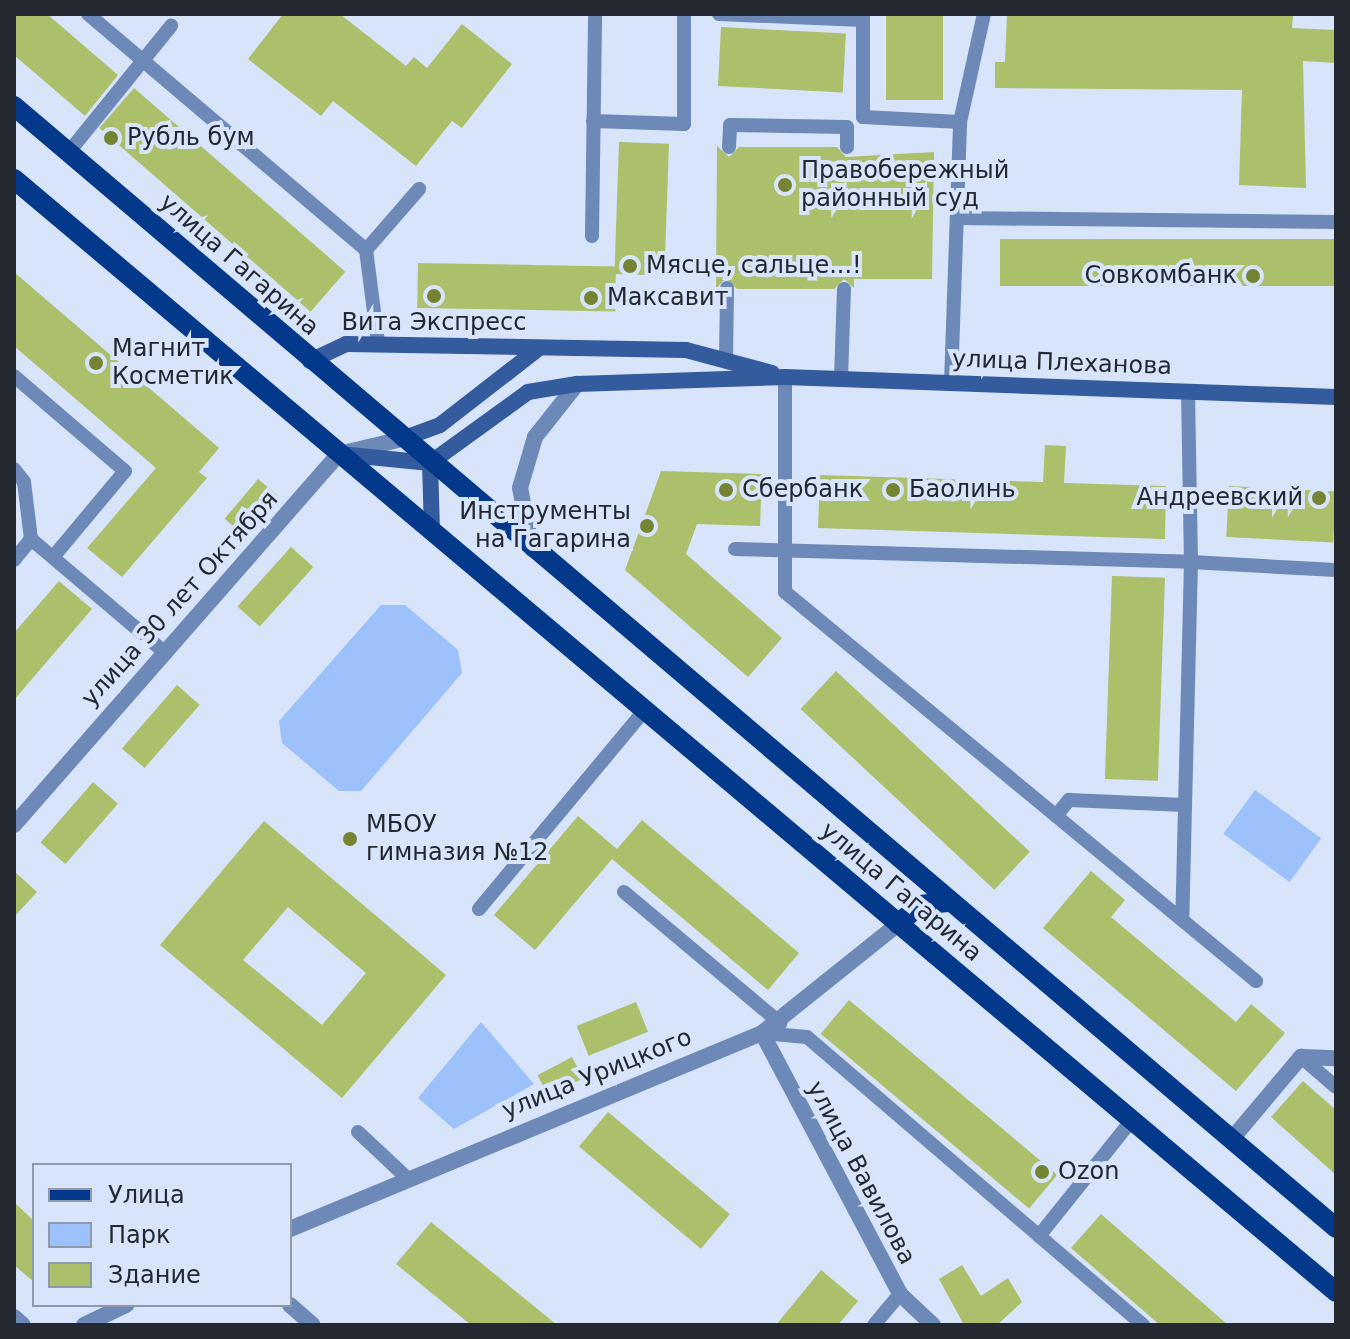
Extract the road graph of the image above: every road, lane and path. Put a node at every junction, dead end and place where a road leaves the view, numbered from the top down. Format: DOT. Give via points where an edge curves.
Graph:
graph roads {
  1 [pos="88,14"];
  2 [pos="595,14"];
  3 [pos="684,14"];
  4 [pos="719,14"];
  5 [pos="984,14"];
  6 [pos="863,17"];
  7 [pos="171,26"];
  8 [pos="143,60"];
  9 [pos="14,106"];
  10 [pos="593,121"];
  11 [pos="960,122"];
  12 [pos="729,147"];
  13 [pos="847,147"];
  14 [pos="68,153"];
  15 [pos="14,179"];
  16 [pos="419,189"];
  17 [pos="957,218"];
  18 [pos="1336,222"];
  19 [pos="592,236"];
  20 [pos="366,250"];
  21 [pos="727,288"];
  22 [pos="844,289"];
  23 [pos="378,343"];
  24 [pos="538,349"];
  25 [pos="310,361"];
  26 [pos="726,361"];
  27 [pos="14,376"];
  28 [pos="785,377"];
  29 [pos="841,379"];
  30 [pos="951,383"];
  31 [pos="577,384"];
  32 [pos="1188,391"];
  33 [pos="1336,397"];
  34 [pos="468,406"];
  35 [pos="402,439"];
  36 [pos="339,454"];
  37 [pos="430,463"];
  38 [pos="14,469"];
  39 [pos="432,531"];
  40 [pos="31,539"];
  41 [pos="532,549"];
  42 [pos="735,549"];
  43 [pos="784,551"];
  44 [pos="53,557"];
  45 [pos="14,560"];
  46 [pos="1191,562"];
  47 [pos="1336,570"];
  48 [pos="163,651"];
  49 [pos="645,710"];
  50 [pos="1185,805"];
  51 [pos="1056,816"];
  52 [pos="14,825"];
  53 [pos="624,892"];
  54 [pos="950,902"];
  55 [pos="479,909"];
  56 [pos="1182,920"];
  57 [pos="898,924"];
  58 [pos="1256,981"];
  59 [pos="780,1023"];
  60 [pos="762,1033"];
  61 [pos="1301,1057"];
  62 [pos="1336,1058"];
  63 [pos="1336,1087"];
  64 [pos="1132,1120"];
  65 [pos="358,1132"];
  66 [pos="1231,1140"];
  67 [pos="406,1177"];
  68 [pos="292,1228"];
  69 [pos="1336,1228"];
  70 [pos="1039,1236"];
  71 [pos="1336,1292"];
  72 [pos="900,1294"];
  73 [pos="122,1307"];
  74 [pos="292,1307"];
  75 [pos="14,1317"];
  76 [pos="23,1325"];
  77 [pos="84,1325"];
  78 [pos="313,1325"];
  79 [pos="874,1325"];
  80 [pos="933,1325"];
  81 [pos="1143,1325"];
  1 -- 8 [label="lane"];
  2 -- 10 [label="lane"];
  3 -- 10 [label="lane" via="684,124"];
  4 -- 6 [label="lane"];
  5 -- 11 [label="lane"];
  6 -- 11 [label="lane" via="863,117"];
  7 -- 8 [label="lane"];
  8 -- 14 [label="lane"];
  8 -- 20 [label="lane"];
  9 -- 14 [label="main road, улица Гагарина"];
  10 -- 19 [label="lane"];
  11 -- 17 [label="lane"];
  12 -- 13 [label="lane" via="730,125 847,127"];
  14 -- 25 [label="main road, улица Гагарина"];
  15 -- 36 [label="main road, улица Гагарина"];
  16 -- 20 [label="lane"];
  17 -- 18 [label="lane"];
  17 -- 30 [label="lane"];
  20 -- 23 [label="lane"];
  21 -- 26 [label="lane"];
  22 -- 29 [label="lane"];
  23 -- 24 [label="main road, улица Плеханова"];
  23 -- 25 [label="main road, улица Плеханова" via="346,344"];
  24 -- 26 [label="main road, улица Плеханова" via="686,350"];
  24 -- 34 [label="main road"];
  25 -- 35 [label="main road, улица Гагарина"];
  26 -- 28 [label="main road, улица Плеханова"];
  27 -- 44 [label="lane" via="125,471"];
  28 -- 29 [label="main road, улица Плеханова"];
  28 -- 31 [label="main road, улица Плеханова"];
  28 -- 43 [label="lane"];
  29 -- 30 [label="main road, улица Плеханова"];
  30 -- 32 [label="main road, улица Плеханова"];
  31 -- 37 [label="main road, улица Плеханова" via="528,392"];
  31 -- 41 [label="street" via="535,437 520,488"];
  32 -- 33 [label="main road, улица Плеханова"];
  32 -- 46 [label="lane"];
  34 -- 35 [label="main road"];
  34 -- 37 [label="main road"];
  35 -- 36 [label="street"];
  35 -- 37 [label="main road, улица Гагарина"];
  36 -- 37 [label="main road"];
  36 -- 39 [label="main road, улица Гагарина"];
  36 -- 48 [label="street, улица 30 лет Октября"];
  37 -- 39 [label="main road"];
  37 -- 41 [label="main road, улица Гагарина"];
  38 -- 40 [label="lane" via="24,482"];
  39 -- 49 [label="main road, улица Гагарина"];
  40 -- 44 [label="lane"];
  40 -- 45 [label="lane"];
  41 -- 54 [label="main road, улица Гагарина"];
  42 -- 43 [label="lane"];
  43 -- 46 [label="lane"];
  43 -- 51 [label="lane" via="785,592"];
  44 -- 48 [label="lane"];
  46 -- 47 [label="lane"];
  46 -- 50 [label="lane"];
  48 -- 52 [label="street, улица 30 лет Октября"];
  49 -- 55 [label="lane"];
  49 -- 57 [label="main road, улица Гагарина"];
  50 -- 51 [label="lane" via="1069,800"];
  50 -- 56 [label="lane"];
  51 -- 56 [label="lane"];
  53 -- 59 [label="lane"];
  54 -- 57 [label="main road" via="920,905"];
  54 -- 66 [label="main road, улица Гагарина"];
  56 -- 58 [label="lane"];
  57 -- 59 [label="street, улица Урицкого"];
  57 -- 64 [label="main road, улица Гагарина"];
  59 -- 60 [label="street, улица Урицкого"];
  60 -- 67 [label="street, улица Урицкого"];
  60 -- 70 [label="lane" via="807,1037"];
  60 -- 72 [label="street, улица Вавилова"];
  61 -- 62 [label="street"];
  61 -- 63 [label="lane"];
  61 -- 66 [label="street"];
  64 -- 70 [label="lane"];
  64 -- 71 [label="main road, улица Гагарина"];
  65 -- 67 [label="lane"];
  66 -- 69 [label="main road, улица Гагарина"];
  67 -- 68 [label="street, улица Урицкого"];
  70 -- 81 [label="lane"];
  72 -- 79 [label="lane"];
  72 -- 80 [label="street, улица Вавилова"];
  73 -- 77 [label="street"];
  74 -- 78 [label="street"];
  75 -- 76 [label="street"];
}
